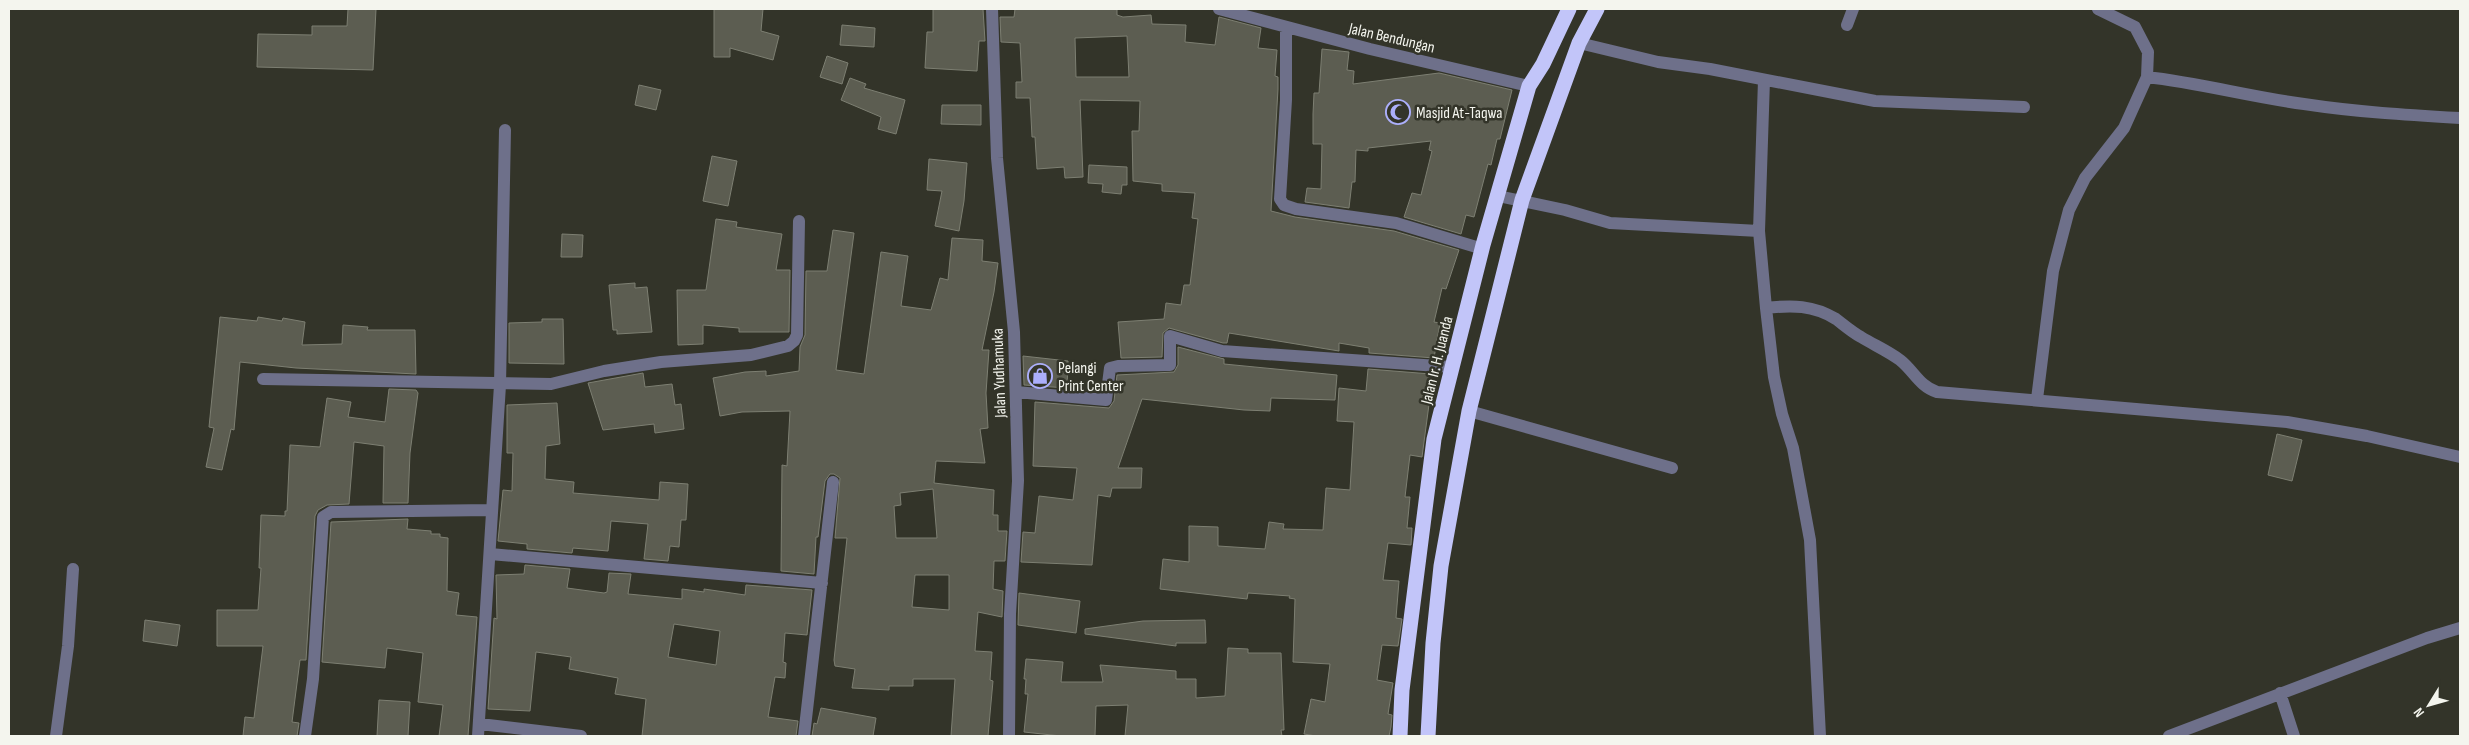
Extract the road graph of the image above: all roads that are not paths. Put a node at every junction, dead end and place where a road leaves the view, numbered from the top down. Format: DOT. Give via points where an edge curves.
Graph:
graph roads {
  1 [pos="992,9"];
  2 [pos="1219,9"];
  3 [pos="1568,9"];
  4 [pos="1597,9"];
  5 [pos="1853,9"];
  6 [pos="2098,9"];
  7 [pos="1847,25"];
  8 [pos="1286,28"];
  9 [pos="1579,44"];
  10 [pos="2147,77"];
  11 [pos="1764,80"];
  12 [pos="1529,86"];
  13 [pos="2024,107"];
  14 [pos="2460,118"];
  15 [pos="505,130"];
  16 [pos="1498,196"];
  17 [pos="1522,200"];
  18 [pos="799,221"];
  19 [pos="1760,232"];
  20 [pos="1483,249"];
  21 [pos="1766,308"];
  22 [pos="1452,367"];
  23 [pos="263,379"];
  24 [pos="500,385"];
  25 [pos="1016,392"];
  26 [pos="2037,399"];
  27 [pos="1468,411"];
  28 [pos="2460,457"];
  29 [pos="1672,468"];
  30 [pos="833,482"];
  31 [pos="491,510"];
  32 [pos="490,554"];
  33 [pos="73,569"];
  34 [pos="822,583"];
  35 [pos="2460,628"];
  36 [pos="2280,693"];
  37 [pos="479,730"];
  38 [pos="56,736"];
  39 [pos="305,736"];
  40 [pos="581,736"];
  41 [pos="804,736"];
  42 [pos="1009,736"];
  43 [pos="1400,736"];
  44 [pos="1428,736"];
  45 [pos="1820,736"];
  46 [pos="2169,736"];
  47 [pos="2294,736"];
  1 -- 25 [label="street, Jalan Yudhamuka" via="997,158 1014,332"];
  2 -- 8 [label="street, Jalan Bendungan"];
  3 -- 12 [label="highway, Jalan Ir. H. Juanda" via="1543,64"];
  4 -- 9 [label="highway"];
  5 -- 7 [label="street"];
  6 -- 10 [label="street" via="2135,27 2148,52"];
  8 -- 12 [label="street, Jalan Bendungan"];
  8 -- 20 [label="street" via="1286,100 1280,199 1284,205 1296,210 1396,223"];
  9 -- 11 [label="street" via="1658,62"];
  9 -- 17 [label="highway"];
  10 -- 14 [label="street" via="2302,104"];
  10 -- 26 [label="street" via="2124,128 2085,178 2069,210 2053,271"];
  11 -- 13 [label="street" via="1875,101"];
  11 -- 19 [label="street"];
  12 -- 16 [label="highway, Jalan Ir. H. Juanda"];
  15 -- 24 [label="street"];
  16 -- 17 [label="street"];
  16 -- 20 [label="highway, Jalan Ir. H. Juanda"];
  17 -- 19 [label="street" via="1610,223"];
  17 -- 27 [label="highway"];
  18 -- 24 [label="street" via="797,335 788,346 751,355 661,362 551,384"];
  19 -- 21 [label="street"];
  20 -- 22 [label="highway, Jalan Ir. H. Juanda"];
  21 -- 26 [label="street" via="1795,304 1836,319 1902,362 1926,388 1937,392"];
  21 -- 45 [label="street" via="1774,377 1793,448 1810,540"];
  22 -- 25 [label="street" via="1222,351 1170,336 1170,366 1110,368 1106,400"];
  22 -- 43 [label="highway, Jalan Ir. H. Juanda" via="1434,439 1402,690"];
  23 -- 24 [label="street"];
  24 -- 31 [label="street"];
  25 -- 42 [label="street, Jalan Yudhamuka" via="1018,480 1010,614"];
  26 -- 28 [label="street" via="2286,422"];
  27 -- 29 [label="street"];
  27 -- 44 [label="highway" via="1441,566"];
  30 -- 34 [label="street"];
  31 -- 32 [label="street"];
  31 -- 39 [label="street" via="331,512 323,517 313,678"];
  32 -- 34 [label="street"];
  32 -- 37 [label="street"];
  33 -- 38 [label="street" via="68,646"];
  34 -- 41 [label="street"];
  35 -- 36 [label="street"];
  36 -- 46 [label="street"];
  36 -- 47 [label="street"];
  37 -- 40 [label="street"];
}
